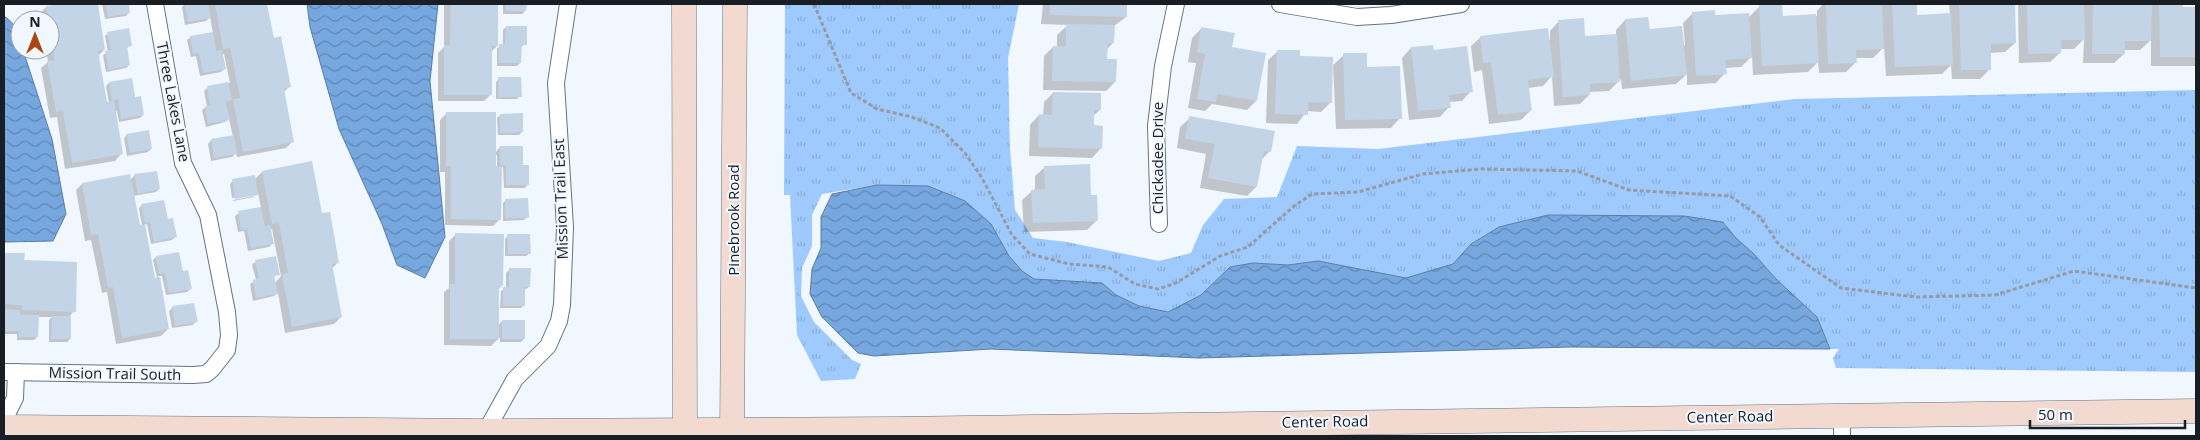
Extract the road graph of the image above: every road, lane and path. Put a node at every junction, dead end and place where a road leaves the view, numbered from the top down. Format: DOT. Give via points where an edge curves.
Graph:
graph roads {
  1 [pos="155,4"];
  2 [pos="568,4"];
  3 [pos="684,4"];
  4 [pos="735,4"];
  5 [pos="814,4"];
  6 [pos="1176,4"];
  7 [pos="1280,4"];
  8 [pos="1462,4"];
  9 [pos="1159,224"];
  10 [pos="2196,288"];
  11 [pos="212,369"];
  12 [pos="10,372"];
  13 [pos="2196,411"];
  14 [pos="4,420"];
  15 [pos="1842,426"];
  16 [pos="4,427"];
  17 [pos="486,431"];
  18 [pos="685,433"];
  19 [pos="732,433"];
  1 -- 11 [label="street, Three Lakes Lane" via="183,163 208,215 226,312 227,350"];
  2 -- 17 [label="street, Mission Trail East" via="556,83 565,228 559,321 548,346 514,378"];
  3 -- 18 [label="street"];
  4 -- 19 [label="street, Pinebrook Road"];
  5 -- 10 [label="path" via="851,93 876,109 912,117 940,128 965,153 1012,235 1030,254 1069,264 1108,267 1135,284 1158,289 1176,283 1220,256 1248,247 1312,194 1358,192 1423,174 1481,169 1577,171 1629,190 1730,196 1760,216 1779,245 1841,288 1916,297 1996,295 2074,271"];
  6 -- 9 [label="street, Chickadee Drive" via="1163,66 1156,126"];
  7 -- 8 [label="street" via="1340,16 1371,17"];
  11 -- 12 [label="street, Mission Trail South" via="206,374 175,376"];
  12 -- 14 [label="street, Mission Trail South" via="15,398"];
  13 -- 15 [label="street, Center Road"];
  15 -- 19 [label="street, Center Road"];
  16 -- 17 [label="street, Center Road"];
  17 -- 18 [label="street, Center Road"];
  18 -- 19 [label="street, Center Road"];
}
